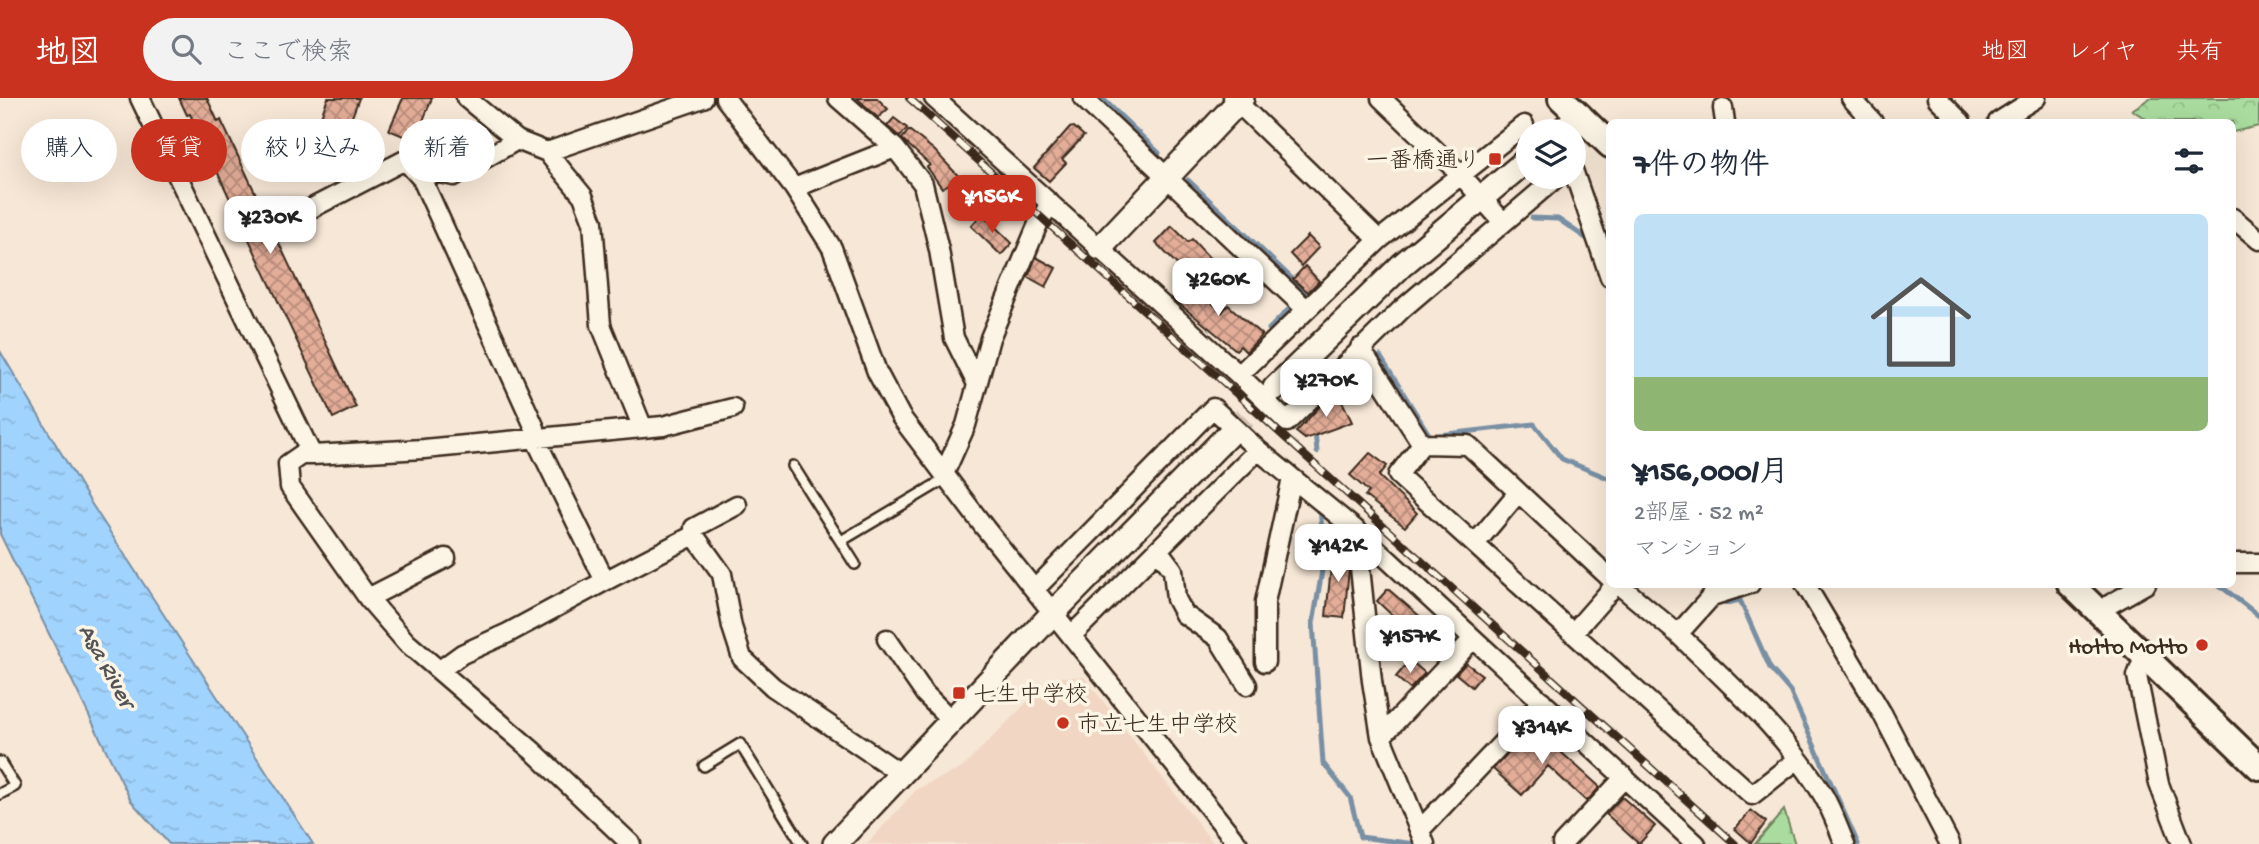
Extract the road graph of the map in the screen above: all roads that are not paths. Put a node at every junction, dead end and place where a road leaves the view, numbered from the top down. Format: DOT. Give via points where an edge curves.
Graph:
graph roads {
  1 [pos="140,98"];
  2 [pos="466,98"];
  3 [pos="703,98"];
  4 [pos="725,98"];
  5 [pos="838,98"];
  6 [pos="1083,98"];
  7 [pos="1381,98"];
  8 [pos="1561,98"];
  9 [pos="1851,98"];
  10 [pos="1937,98"];
  11 [pos="2036,98"];
  12 [pos="1237,99"];
  13 [pos="945,101"];
  14 [pos="1569,119"];
  15 [pos="1870,119"];
  16 [pos="1958,119"];
  17 [pos="2003,119"];
  18 [pos="1516,131"];
  19 [pos="1586,132"];
  20 [pos="517,140"];
  21 [pos="1606,143"];
  22 [pos="895,148"];
  23 [pos="547,152"];
  24 [pos="495,153"];
  25 [pos="399,163"];
  26 [pos="1516,169"];
  27 [pos="1461,175"];
  28 [pos="1167,177"];
  29 [pos="423,182"];
  30 [pos="794,188"];
  31 [pos="1542,189"];
  32 [pos="1580,189"];
  33 [pos="1481,198"];
  34 [pos="1050,203"];
  35 [pos="312,208"];
  36 [pos="2236,221"];
  37 [pos="1503,222"];
  38 [pos="1379,240"];
  39 [pos="2259,240"];
  40 [pos="1100,248"];
  41 [pos="1606,265"];
  42 [pos="1306,309"];
  43 [pos="1360,348"];
  44 [pos="1239,375"];
  45 [pos="977,384"];
  46 [pos="1275,388"];
  47 [pos="733,408"];
  48 [pos="642,426"];
  49 [pos="1229,434"];
  50 [pos="535,438"];
  51 [pos="1422,444"];
  52 [pos="1258,450"];
  53 [pos="312,455"];
  54 [pos="793,466"];
  55 [pos="946,476"];
  56 [pos="1292,478"];
  57 [pos="1517,494"];
  58 [pos="737,505"];
  59 [pos="1356,530"];
  60 [pos="694,535"];
  61 [pos="841,541"];
  62 [pos="1475,544"];
  63 [pos="1158,550"];
  64 [pos="446,558"];
  65 [pos="2236,563"];
  66 [pos="2259,563"];
  67 [pos="855,564"];
  68 [pos="1606,574"];
  69 [pos="605,581"];
  70 [pos="1613,588"];
  71 [pos="1622,588"];
  72 [pos="1738,588"];
  73 [pos="1807,588"];
  74 [pos="2074,588"];
  75 [pos="2139,588"];
  76 [pos="1035,589"];
  77 [pos="369,598"];
  78 [pos="2098,611"];
  79 [pos="1054,612"];
  80 [pos="1573,633"];
  81 [pos="1678,634"];
  82 [pos="1072,635"];
  83 [pos="887,639"];
  84 [pos="1472,640"];
  85 [pos="2144,657"];
  86 [pos="1265,662"];
  87 [pos="440,670"];
  88 [pos="1247,685"];
  89 [pos="1542,701"];
  90 [pos="950,720"];
  91 [pos="1381,737"];
  92 [pos="1798,759"];
  93 [pos="0,762"];
  94 [pos="704,766"];
  95 [pos="2259,767"];
  96 [pos="900,774"];
  97 [pos="1625,777"];
  98 [pos="0,794"];
  99 [pos="1422,837"];
  100 [pos="1695,843"];
  101 [pos="631,844"];
  102 [pos="802,844"];
  103 [pos="835,844"];
  104 [pos="1238,844"];
  105 [pos="1563,844"];
  106 [pos="1845,844"];
  107 [pos="1950,844"];
  108 [pos="2182,844"];
  1 -- 53 [label="street"];
  2 -- 20 [label="street"];
  3 -- 23 [label="street"];
  4 -- 30 [label="street"];
  5 -- 22 [label="street"];
  6 -- 28 [label="street"];
  7 -- 27 [label="street"];
  8 -- 14 [label="main road"];
  9 -- 15 [label="street"];
  10 -- 16 [label="street"];
  11 -- 17 [label="street"];
  12 -- 28 [label="street"];
  12 -- 38 [label="street"];
  13 -- 34 [label="street"];
  18 -- 27 [label="street"];
  19 -- 21 [label="main road"];
  20 -- 23 [label="street"];
  20 -- 24 [label="street"];
  22 -- 30 [label="street"];
  22 -- 45 [label="street" via="923,184 954,338"];
  23 -- 48 [label="street" via="583,197 593,222 601,325"];
  25 -- 35 [label="street"];
  26 -- 33 [label="street"];
  27 -- 33 [label="street"];
  27 -- 38 [label="street"];
  28 -- 40 [label="street"];
  28 -- 42 [label="street"];
  29 -- 50 [label="street" via="535,428"];
  30 -- 55 [label="street" via="832,248 877,372 901,416"];
  31 -- 37 [label="street"];
  32 -- 41 [label="street"];
  33 -- 37 [label="street"];
  33 -- 46 [label="street" via="1402,265"];
  34 -- 40 [label="street"];
  34 -- 45 [label="street" via="990,338"];
  36 -- 39 [label="street"];
  37 -- 43 [label="street"];
  38 -- 42 [label="street"];
  40 -- 44 [label="street"];
  42 -- 44 [label="street"];
  43 -- 44 [label="street" via="1287,422"];
  43 -- 51 [label="street"];
  45 -- 55 [label="street"];
  47 -- 48 [label="street" via="663,426"];
  48 -- 50 [label="street"];
  49 -- 79 [label="street"];
  50 -- 53 [label="street"];
  50 -- 69 [label="street"];
  51 -- 57 [label="street" via="1468,445"];
  51 -- 62 [label="street" via="1398,475"];
  52 -- 56 [label="street"];
  52 -- 63 [label="street"];
  52 -- 76 [label="street" via="1213,408"];
  53 -- 77 [label="street" via="301,455 288,464 290,487"];
  54 -- 61 [label="lane"];
  55 -- 61 [label="lane"];
  55 -- 76 [label="street"];
  56 -- 59 [label="street"];
  56 -- 86 [label="street" via="1265,602"];
  57 -- 62 [label="street"];
  57 -- 68 [label="street"];
  58 -- 60 [label="street" via="694,528"];
  59 -- 84 [label="street"];
  59 -- 91 [label="street"];
  60 -- 69 [label="street"];
  60 -- 96 [label="street" via="722,574 742,658 773,687"];
  61 -- 67 [label="lane"];
  62 -- 80 [label="street"];
  63 -- 82 [label="street"];
  63 -- 88 [label="street" via="1173,570 1184,614 1218,638"];
  64 -- 77 [label="street"];
  65 -- 66 [label="street"];
  69 -- 87 [label="street" via="462,654"];
  70 -- 80 [label="street"];
  71 -- 81 [label="street"];
  72 -- 81 [label="street" via="1713,596"];
  73 -- 107 [label="street"];
  74 -- 78 [label="main road"];
  75 -- 78 [label="street"];
  76 -- 79 [label="street"];
  77 -- 87 [label="street" via="406,642"];
  78 -- 85 [label="main road"];
  79 -- 82 [label="street"];
  79 -- 90 [label="street"];
  80 -- 92 [label="street" via="1752,794"];
  81 -- 92 [label="street" via="1768,722"];
  82 -- 104 [label="street"];
  83 -- 90 [label="street" via="925,694"];
  84 -- 89 [label="street"];
  84 -- 91 [label="street"];
  85 -- 95 [label="main road"];
  85 -- 108 [label="street" via="2137,676 2159,784"];
  87 -- 101 [label="street"];
  89 -- 97 [label="street"];
  89 -- 99 [label="street"];
  90 -- 96 [label="street"];
  91 -- 99 [label="street"];
  92 -- 106 [label="street" via="1824,796"];
  93 -- 98 [label="lane" via="15,786"];
  94 -- 102 [label="lane" via="740,744"];
  96 -- 103 [label="street"];
  97 -- 100 [label="street"];
  97 -- 105 [label="street"];
}
